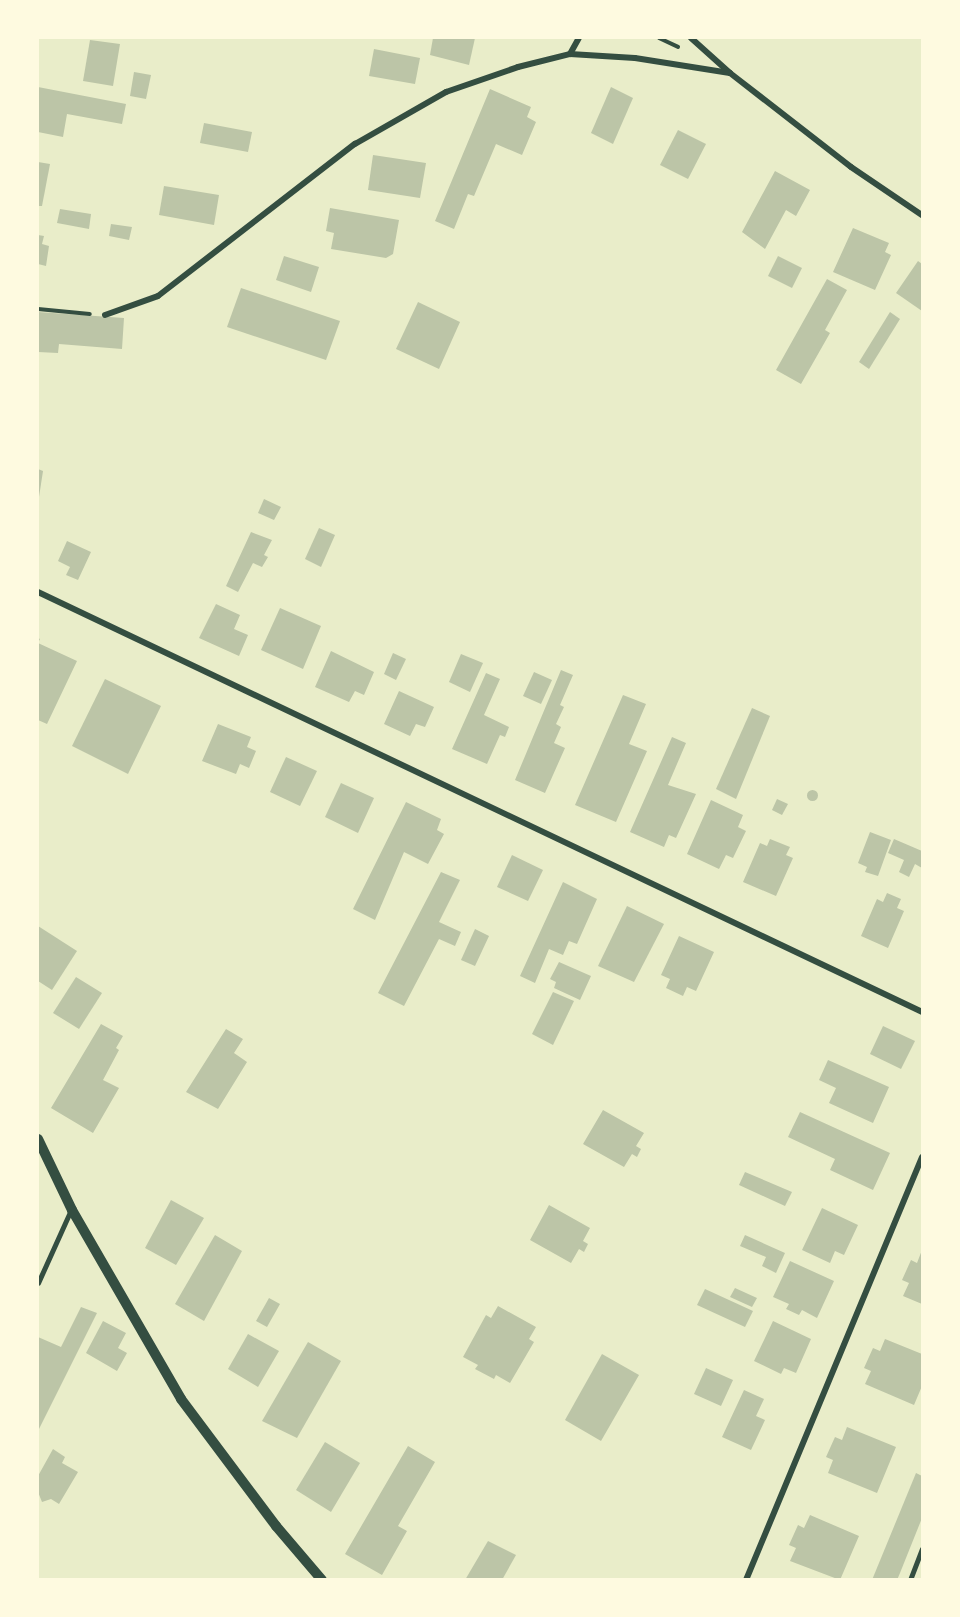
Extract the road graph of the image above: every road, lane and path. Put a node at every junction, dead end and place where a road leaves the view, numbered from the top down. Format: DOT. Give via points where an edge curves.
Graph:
graph roads {
  1 [pos="579,38"];
  2 [pos="691,38"];
  3 [pos="570,54"];
  4 [pos="730,73"];
  5 [pos="922,215"];
  6 [pos="38,309"];
  7 [pos="105,315"];
  8 [pos="38,592"];
  9 [pos="922,1012"];
  10 [pos="38,1139"];
  11 [pos="922,1157"];
  12 [pos="72,1210"];
  13 [pos="38,1283"];
  14 [pos="922,1548"];
  15 [pos="322,1580"];
  16 [pos="746,1580"];
  17 [pos="910,1580"];
  1 -- 3 [label="street"];
  2 -- 4 [label="street"];
  3 -- 4 [label="street" via="635,57"];
  3 -- 7 [label="street" via="518,67 446,93 355,144 158,296"];
  4 -- 5 [label="street" via="850,167"];
  6 -- 7 [label="path"];
  8 -- 9 [label="street"];
  10 -- 12 [label="street"];
  11 -- 16 [label="street"];
  12 -- 13 [label="lane"];
  12 -- 15 [label="street" via="182,1399 276,1526"];
  14 -- 17 [label="lane"];
}
